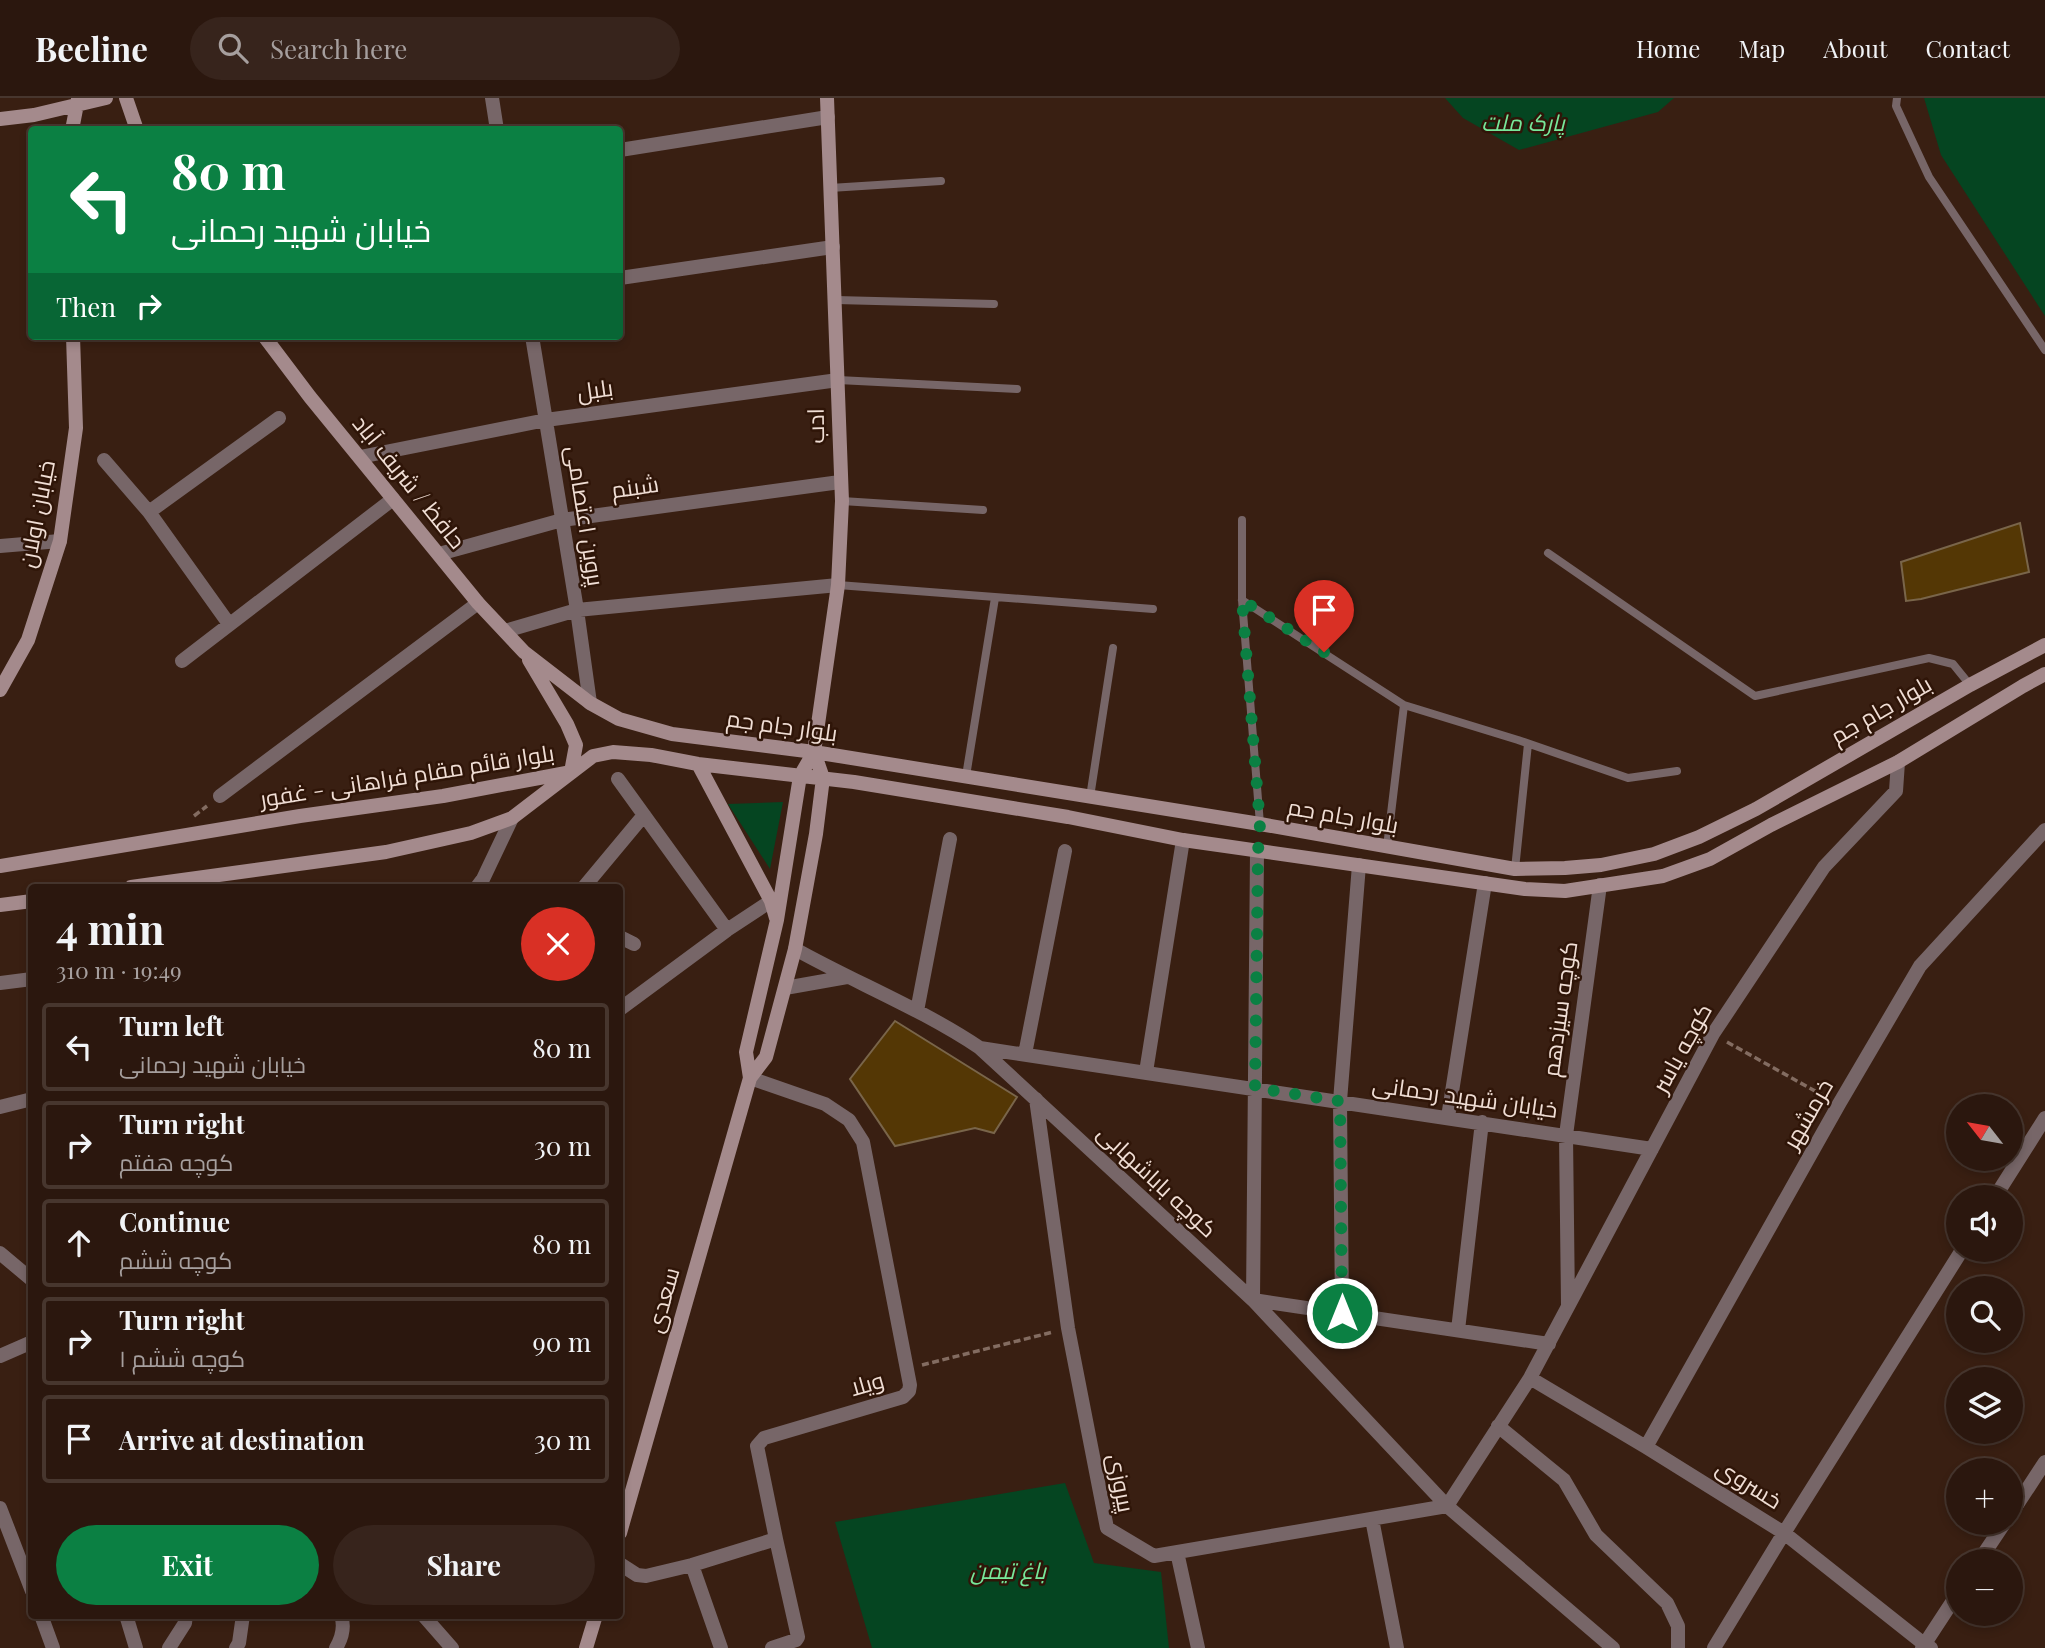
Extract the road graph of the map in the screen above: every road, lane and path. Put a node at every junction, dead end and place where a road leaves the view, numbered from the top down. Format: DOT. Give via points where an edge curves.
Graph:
graph roads {
  1 [pos="106,98"];
  2 [pos="126,98"];
  3 [pos="492,98"];
  4 [pos="827,98"];
  5 [pos="1897,98"];
  6 [pos="78,101"];
  7 [pos="828,117"];
  8 [pos="0,120"];
  9 [pos="73,126"];
  10 [pos="136,126"];
  11 [pos="496,126"];
  12 [pos="623,150"];
  13 [pos="941,181"];
  14 [pos="831,188"];
  15 [pos="833,247"];
  16 [pos="623,278"];
  17 [pos="836,300"];
  18 [pos="994,304"];
  19 [pos="73,340"];
  20 [pos="267,340"];
  21 [pos="533,340"];
  22 [pos="2045,350"];
  23 [pos="838,380"];
  24 [pos="1017,389"];
  25 [pos="279,418"];
  26 [pos="545,419"];
  27 [pos="360,457"];
  28 [pos="104,460"];
  29 [pos="840,482"];
  30 [pos="393,499"];
  31 [pos="842,501"];
  32 [pos="983,510"];
  33 [pos="149,512"];
  34 [pos="562,520"];
  35 [pos="1242,520"];
  36 [pos="60,541"];
  37 [pos="0,546"];
  38 [pos="1548,553"];
  39 [pos="439,554"];
  40 [pos="838,585"];
  41 [pos="995,598"];
  42 [pos="1242,600"];
  43 [pos="478,603"];
  44 [pos="1153,609"];
  45 [pos="577,610"];
  46 [pos="229,624"];
  47 [pos="505,631"];
  48 [pos="2045,645"];
  49 [pos="1113,648"];
  50 [pos="524,652"];
  51 [pos="182,661"];
  52 [pos="2045,674"];
  53 [pos="1970,685"];
  54 [pos="0,690"];
  55 [pos="590,703"];
  56 [pos="1404,705"];
  57 [pos="1528,744"];
  58 [pos="814,752"];
  59 [pos="1898,762"];
  60 [pos="698,764"];
  61 [pos="1677,771"];
  62 [pos="571,772"];
  63 [pos="800,776"];
  64 [pos="966,776"];
  65 [pos="823,778"];
  66 [pos="618,779"];
  67 [pos="220,796"];
  68 [pos="1090,797"];
  69 [pos="644,815"];
  70 [pos="512,818"];
  71 [pos="1260,824"];
  72 [pos="2045,830"];
  73 [pos="950,839"];
  74 [pos="1183,840"];
  75 [pos="1387,847"];
  76 [pos="1065,851"];
  77 [pos="1258,851"];
  78 [pos="1359,865"];
  79 [pos="0,866"];
  80 [pos="1515,869"];
  81 [pos="1485,883"];
  82 [pos="153,884"];
  83 [pos="479,884"];
  84 [pos="586,884"];
  85 [pos="1600,885"];
  86 [pos="771,901"];
  87 [pos="28,902"];
  88 [pos="0,905"];
  89 [pos="777,920"];
  90 [pos="727,930"];
  91 [pos="623,938"];
  92 [pos="635,944"];
  93 [pos="795,949"];
  94 [pos="847,977"];
  95 [pos="28,980"];
  96 [pos="0,983"];
  97 [pos="785,988"];
  98 [pos="623,1007"];
  99 [pos="917,1011"];
  100 [pos="1713,1034"];
  101 [pos="981,1048"];
  102 [pos="1025,1055"];
  103 [pos="1146,1072"];
  104 [pos="750,1079"];
  105 [pos="1255,1088"];
  106 [pos="1036,1099"];
  107 [pos="28,1100"];
  108 [pos="1340,1101"];
  109 [pos="1839,1104"];
  110 [pos="0,1107"];
  111 [pos="1448,1117"];
  112 [pos="2045,1118"];
  113 [pos="1482,1122"];
  114 [pos="1566,1135"];
  115 [pos="1652,1149"];
  116 [pos="2003,1185"];
  117 [pos="0,1253"];
  118 [pos="1954,1262"];
  119 [pos="28,1277"];
  120 [pos="1253,1300"];
  121 [pos="1568,1308"];
  122 [pos="1342,1313"];
  123 [pos="1068,1328"];
  124 [pos="1458,1331"];
  125 [pos="28,1344"];
  126 [pos="1549,1344"];
  127 [pos="0,1356"];
  128 [pos="906,1369"];
  129 [pos="1530,1378"];
  130 [pos="1498,1426"];
  131 [pos="1646,1447"];
  132 [pos="2045,1462"];
  133 [pos="2023,1496"];
  134 [pos="1447,1506"];
  135 [pos="0,1508"];
  136 [pos="1371,1519"];
  137 [pos="623,1523"];
  138 [pos="1784,1533"];
  139 [pos="776,1539"];
  140 [pos="1177,1552"];
  141 [pos="692,1565"];
  142 [pos="623,1566"];
  143 [pos="28,1581"];
  144 [pos="1946,1613"];
  145 [pos="42,1619"];
  146 [pos="127,1619"];
  147 [pos="186,1619"];
  148 [pos="242,1619"];
  149 [pos="342,1619"];
  150 [pos="427,1619"];
  151 [pos="595,1619"];
  152 [pos="1926,1647"];
  153 [pos="53,1648"];
  154 [pos="136,1648"];
  155 [pos="169,1648"];
  156 [pos="236,1648"];
  157 [pos="335,1648"];
  158 [pos="452,1648"];
  159 [pos="586,1648"];
  160 [pos="721,1648"];
  161 [pos="772,1648"];
  162 [pos="1198,1648"];
  163 [pos="1397,1648"];
  164 [pos="1613,1648"];
  165 [pos="1678,1648"];
  166 [pos="1714,1648"];
  1 -- 6 [label="main road"];
  2 -- 10 [label="main road"];
  3 -- 11 [label="street"];
  4 -- 7 [label="main road, ادب"];
  5 -- 22 [label="lane" via="1896,106 1929,177"];
  6 -- 8 [label="main road"];
  6 -- 9 [label="main road"];
  7 -- 12 [label="street"];
  7 -- 14 [label="main road, ادب"];
  13 -- 14 [label="lane"];
  14 -- 15 [label="main road, ادب"];
  15 -- 16 [label="street"];
  15 -- 17 [label="main road, ادب"];
  17 -- 18 [label="lane"];
  17 -- 23 [label="main road, ادب"];
  19 -- 36 [label="main road, خیابان اولان" via="76,428"];
  20 -- 27 [label="main road, حافظ / شریف آباد"];
  21 -- 26 [label="street, پروین اعتصامی"];
  23 -- 24 [label="lane"];
  23 -- 26 [label="street, بلبل"];
  23 -- 29 [label="main road, ادب"];
  25 -- 33 [label="street"];
  26 -- 27 [label="street, بلبل"];
  26 -- 34 [label="street, پروین اعتصامی"];
  27 -- 30 [label="main road, حافظ / شریف آباد"];
  28 -- 33 [label="street"];
  29 -- 31 [label="main road, ادب"];
  29 -- 34 [label="street, شبنم"];
  30 -- 39 [label="main road, حافظ / شریف آباد"];
  30 -- 46 [label="street"];
  31 -- 32 [label="lane"];
  31 -- 40 [label="main road, ادب"];
  33 -- 46 [label="street"];
  34 -- 39 [label="street, شبنم"];
  34 -- 45 [label="street, پروین اعتصامی"];
  35 -- 42 [label="lane"];
  36 -- 37 [label="street"];
  36 -- 54 [label="main road, خیابان اولان" via="28,640"];
  38 -- 53 [label="lane" via="1755,696 1929,658 1953,664"];
  39 -- 43 [label="main road, حافظ / شریف آباد"];
  40 -- 41 [label="lane"];
  40 -- 45 [label="street"];
  40 -- 58 [label="main road, ادب"];
  41 -- 44 [label="lane"];
  41 -- 64 [label="lane"];
  42 -- 56 [label="lane"];
  42 -- 71 [label="lane"];
  43 -- 47 [label="main road, حافظ / شریف آباد"];
  43 -- 67 [label="street"];
  45 -- 47 [label="street"];
  45 -- 55 [label="street, پروین اعتصامی"];
  46 -- 51 [label="street"];
  47 -- 50 [label="main road, حافظ / شریف آباد"];
  48 -- 53 [label="main road, بلوار جام جم"];
  49 -- 68 [label="lane"];
  50 -- 55 [label="main road, بلوار جام جم"];
  50 -- 62 [label="main road" via="576,745"];
  52 -- 59 [label="main road, بلوار جام جم"];
  53 -- 80 [label="main road, بلوار جام جم" via="1699,837 1601,865"];
  55 -- 58 [label="main road, بلوار جام جم" via="619,719 672,734"];
  56 -- 57 [label="lane"];
  56 -- 75 [label="lane"];
  57 -- 61 [label="lane" via="1628,778"];
  57 -- 80 [label="lane"];
  58 -- 63 [label="main road"];
  58 -- 64 [label="main road, بلوار جام جم"];
  58 -- 65 [label="main road"];
  59 -- 85 [label="main road, بلوار جام جم" via="1710,859 1662,876"];
  59 -- 100 [label="street, کوچه یاسر" via="1896,791 1824,867"];
  60 -- 62 [label="main road, بلوار جام جم" via="613,752 593,756"];
  60 -- 63 [label="main road, بلوار جام جم"];
  60 -- 86 [label="main road"];
  62 -- 70 [label="main road, بلوار قائم مقام فراهانی - غفور"];
  62 -- 79 [label="main road, بلوار قائم مقام فراهانی - غفور"];
  63 -- 65 [label="main road, بلوار جام جم"];
  63 -- 89 [label="main road, سعدی"];
  64 -- 68 [label="main road, بلوار جام جم"];
  65 -- 74 [label="main road, بلوار جام جم"];
  65 -- 93 [label="main road, سعدی"];
  66 -- 69 [label="street"];
  68 -- 71 [label="main road, بلوار جام جم"];
  69 -- 84 [label="street"];
  69 -- 90 [label="street"];
  70 -- 82 [label="main road, بلوار قائم مقام فراهانی - غفور" via="471,833 386,852"];
  70 -- 83 [label="street"];
  71 -- 75 [label="main road, بلوار جام جم"];
  71 -- 77 [label="main road"];
  72 -- 109 [label="street, خرمشهر" via="1920,966"];
  73 -- 99 [label="street"];
  74 -- 77 [label="main road, بلوار جام جم"];
  74 -- 103 [label="street"];
  75 -- 80 [label="main road, بلوار جام جم"];
  76 -- 102 [label="street"];
  77 -- 78 [label="main road, بلوار جام جم"];
  77 -- 105 [label="street"];
  78 -- 81 [label="main road, بلوار جام جم"];
  78 -- 108 [label="street"];
  81 -- 85 [label="main road, بلوار جام جم" via="1565,891"];
  81 -- 111 [label="street"];
  85 -- 114 [label="street, کوچه سیزدهم"];
  86 -- 89 [label="main road"];
  86 -- 90 [label="street"];
  87 -- 88 [label="main road"];
  89 -- 104 [label="main road, سعدی" via="746,1052"];
  90 -- 98 [label="street"];
  91 -- 92 [label="street"];
  93 -- 94 [label="street, کوچه باباشهابی"];
  93 -- 97 [label="main road, سعدی"];
  94 -- 97 [label="street"];
  94 -- 99 [label="street, کوچه باباشهابی"];
  95 -- 96 [label="street"];
  97 -- 104 [label="main road, سعدی" via="766,1057"];
  99 -- 101 [label="street, کوچه باباشهابی"];
  100 -- 109 [label="path"];
  100 -- 115 [label="street, کوچه یاسر"];
  101 -- 102 [label="street, خیابان شهید رحمانی"];
  101 -- 106 [label="street, کوچه باباشهابی"];
  102 -- 103 [label="street, خیابان شهید رحمانی"];
  103 -- 105 [label="street, خیابان شهید رحمانی"];
  104 -- 128 [label="street, ویلا" via="825,1104 849,1120 863,1142"];
  104 -- 137 [label="main road, سعدی"];
  105 -- 108 [label="street, خیابان شهید رحمانی"];
  105 -- 120 [label="street"];
  106 -- 120 [label="street, کوچه باباشهابی"];
  106 -- 123 [label="street, پیروزی"];
  107 -- 110 [label="street"];
  108 -- 111 [label="street, خیابان شهید رحمانی"];
  108 -- 122 [label="street"];
  109 -- 131 [label="street, خرمشهر"];
  111 -- 113 [label="street, خیابان شهید رحمانی"];
  112 -- 116 [label="street"];
  113 -- 114 [label="street, خیابان شهید رحمانی"];
  113 -- 124 [label="street"];
  114 -- 115 [label="street, خیابان شهید رحمانی"];
  114 -- 121 [label="street, کوچه سیزدهم"];
  115 -- 121 [label="street, کوچه یاسر"];
  117 -- 119 [label="street"];
  118 -- 138 [label="street"];
  120 -- 122 [label="street"];
  120 -- 134 [label="street, کوچه باباشهابی"];
  121 -- 126 [label="street, کوچه یاسر"];
  122 -- 124 [label="street"];
  123 -- 128 [label="path"];
  123 -- 140 [label="street, پیروزی" via="1107,1528 1154,1556"];
  124 -- 126 [label="street"];
  125 -- 127 [label="street"];
  126 -- 129 [label="street, کوچه یاسر"];
  128 -- 139 [label="street, ویلا" via="910,1385 903,1397 760,1441 757,1446"];
  129 -- 130 [label="street, کوچه یاسر"];
  129 -- 131 [label="street, خسروی"];
  130 -- 134 [label="street, کوچه یاسر"];
  130 -- 165 [label="street" via="1564,1480 1596,1535 1667,1602 1678,1626"];
  131 -- 138 [label="street, خسروی"];
  132 -- 133 [label="street"];
  134 -- 136 [label="street, پیروزی"];
  134 -- 164 [label="street, کوچه باباشهابی"];
  135 -- 143 [label="street"];
  136 -- 140 [label="street, پیروزی"];
  136 -- 163 [label="street"];
  138 -- 152 [label="street, خسروی"];
  138 -- 166 [label="street"];
  139 -- 141 [label="street"];
  139 -- 161 [label="street" via="798,1637"];
  140 -- 162 [label="street"];
  141 -- 142 [label="street" via="641,1576"];
  141 -- 160 [label="street"];
  144 -- 152 [label="street"];
  145 -- 153 [label="street"];
  146 -- 154 [label="street"];
  147 -- 155 [label="street"];
  148 -- 156 [label="street"];
  149 -- 157 [label="street" via="341,1639"];
  150 -- 158 [label="street"];
  151 -- 159 [label="main road"];
}
